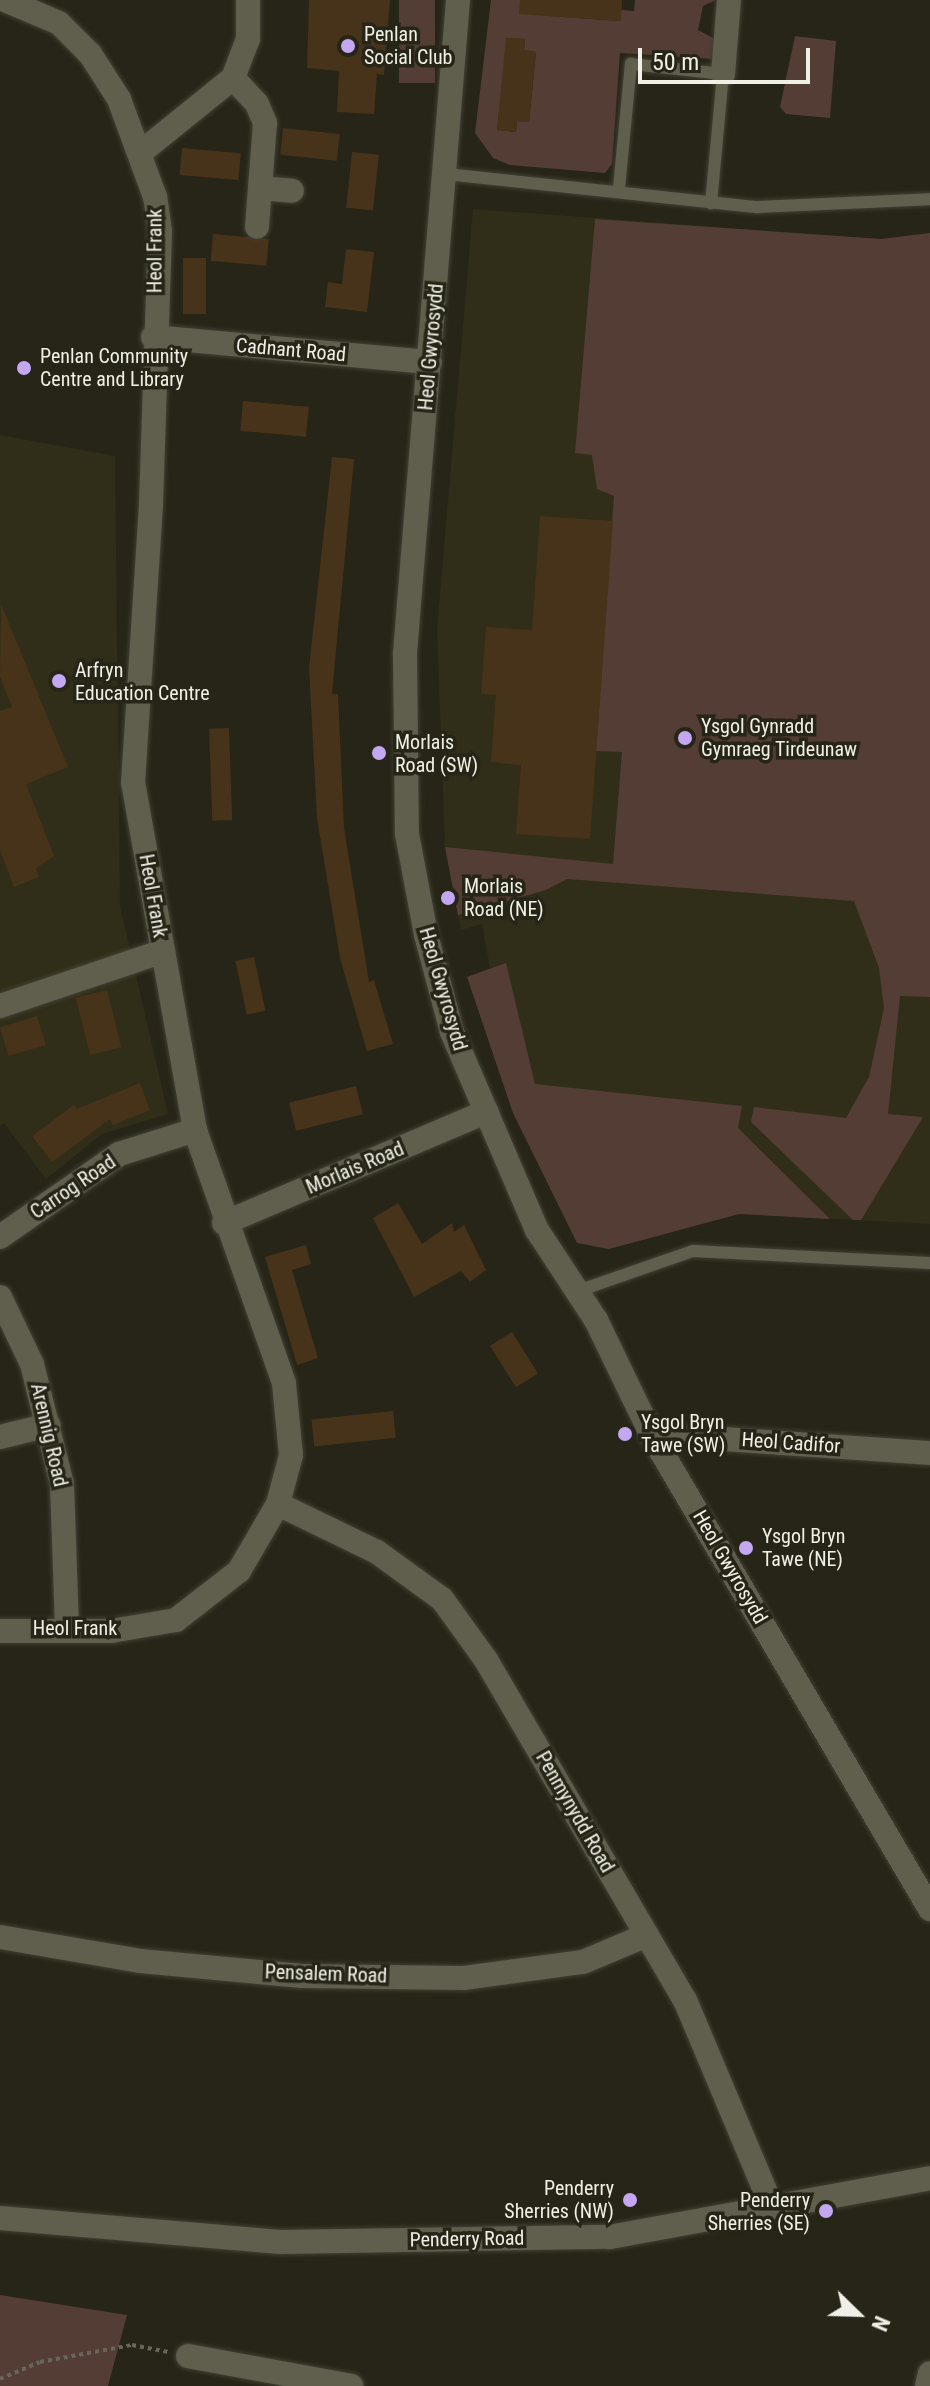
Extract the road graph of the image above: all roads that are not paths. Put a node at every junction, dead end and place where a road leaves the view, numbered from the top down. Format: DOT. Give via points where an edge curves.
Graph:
graph roads {
  1 [pos="248,0"];
  2 [pos="458,0"];
  3 [pos="729,0"];
  4 [pos="20,2"];
  5 [pos="723,74"];
  6 [pos="233,78"];
  7 [pos="140,153"];
  8 [pos="446,174"];
  9 [pos="260,188"];
  10 [pos="619,188"];
  11 [pos="292,191"];
  12 [pos="930,199"];
  13 [pos="711,203"];
  14 [pos="257,227"];
  15 [pos="153,337"];
  16 [pos="430,362"];
  17 [pos="163,951"];
  18 [pos="0,1006"];
  19 [pos="486,1112"];
  20 [pos="195,1130"];
  21 [pos="224,1223"];
  22 [pos="0,1237"];
  23 [pos="930,1263"];
  24 [pos="575,1292"];
  25 [pos="0,1297"];
  26 [pos="49,1425"];
  27 [pos="651,1434"];
  28 [pos="0,1437"];
  29 [pos="930,1453"];
  30 [pos="278,1504"];
  31 [pos="67,1628"];
  32 [pos="0,1631"];
  33 [pos="930,1909"];
  34 [pos="647,1935"];
  35 [pos="0,1937"];
  36 [pos="930,2178"];
  37 [pos="772,2207"];
  38 [pos="0,2218"];
  39 [pos="188,2356"];
  40 [pos="930,2373"];
  41 [pos="351,2386"];
  42 [pos="927,2386"];
  1 -- 6 [label="street" via="248,39"];
  2 -- 8 [label="street, Heol Gwyrosydd"];
  3 -- 5 [label="street"];
  4 -- 7 [label="street, Heol Frank" via="59,23 90,54 119,99"];
  5 -- 10 [label="lane" via="631,64"];
  5 -- 13 [label="lane"];
  6 -- 7 [label="street"];
  6 -- 9 [label="street" via="257,104 265,123"];
  7 -- 15 [label="street, Heol Frank" via="160,231"];
  8 -- 10 [label="lane"];
  8 -- 16 [label="street, Heol Gwyrosydd"];
  9 -- 11 [label="street"];
  9 -- 14 [label="street"];
  10 -- 13 [label="lane"];
  12 -- 13 [label="lane" via="816,208"];
  15 -- 16 [label="street, Cadnant Road"];
  15 -- 17 [label="street, Heol Frank" via="151,504 133,783"];
  16 -- 19 [label="street, Heol Gwyrosydd" via="405,653 407,834 452,1032"];
  17 -- 18 [label="street"];
  17 -- 20 [label="street, Heol Frank"];
  19 -- 21 [label="street, Morlais Road"];
  19 -- 24 [label="street, Heol Gwyrosydd" via="537,1230"];
  20 -- 21 [label="street, Heol Frank"];
  20 -- 22 [label="street, Carrog Road" via="119,1154"];
  21 -- 30 [label="street, Heol Frank" via="284,1383 291,1455"];
  23 -- 24 [label="lane" via="693,1251"];
  24 -- 27 [label="street, Heol Gwyrosydd" via="596,1320"];
  25 -- 26 [label="street, Arennig Road" via="32,1364"];
  26 -- 28 [label="street"];
  26 -- 31 [label="street, Arennig Road" via="62,1484"];
  27 -- 29 [label="street, Heol Cadifor"];
  27 -- 33 [label="street, Heol Gwyrosydd"];
  30 -- 31 [label="street, Heol Frank" via="239,1571 176,1620 111,1631"];
  30 -- 34 [label="street, Penmynydd Road" via="377,1552 442,1599 486,1660"];
  31 -- 32 [label="street, Heol Frank"];
  34 -- 35 [label="street, Pensalem Road" via="583,1962 464,1978 272,1973 140,1961"];
  34 -- 37 [label="street, Penmynydd Road" via="691,2013"];
  36 -- 37 [label="street, Penderry Road"];
  37 -- 38 [label="street, Penderry Road" via="610,2237 327,2241"];
  39 -- 41 [label="street"];
  40 -- 42 [label="street"];
}
